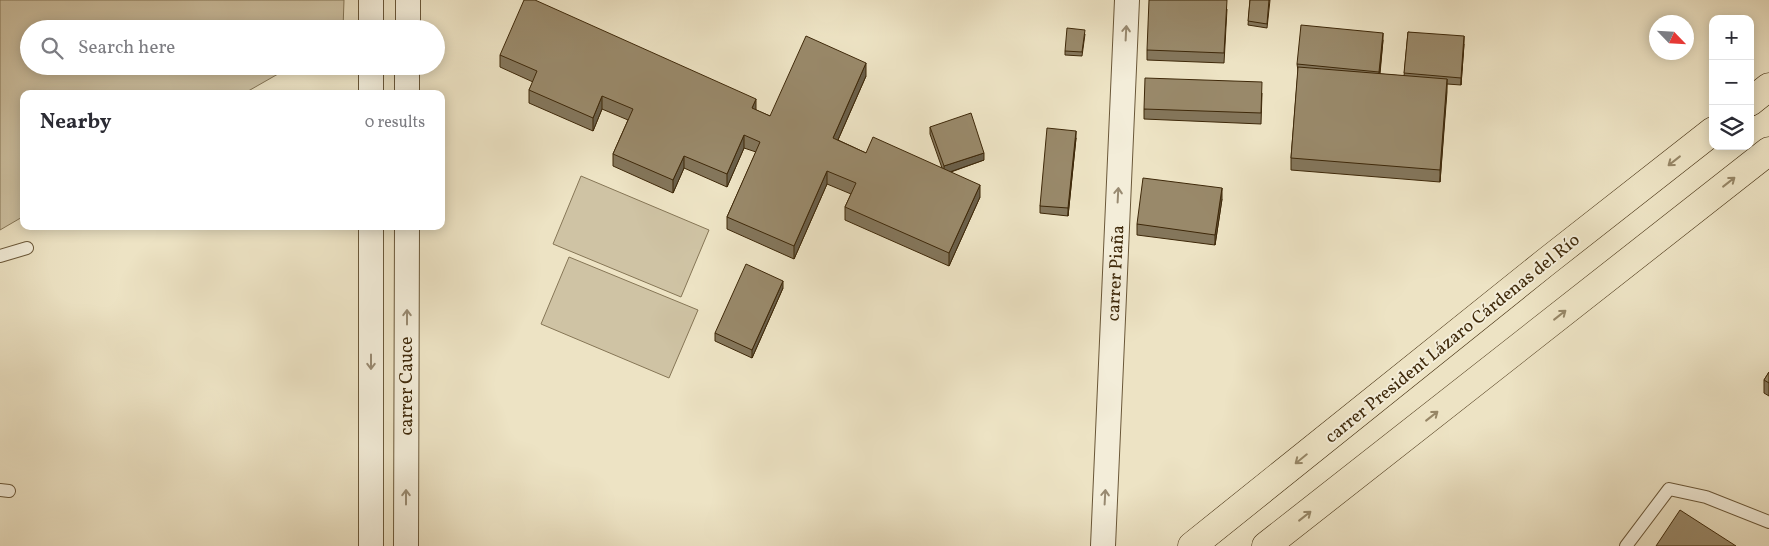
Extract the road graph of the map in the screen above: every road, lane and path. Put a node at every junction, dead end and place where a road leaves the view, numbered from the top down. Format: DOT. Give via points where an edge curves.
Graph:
graph roads {
  1 [pos="371,0"];
  2 [pos="408,0"];
  3 [pos="1127,0"];
  4 [pos="371,20"];
  5 [pos="408,20"];
  6 [pos="371,75"];
  7 [pos="407,75"];
  8 [pos="1769,87"];
  9 [pos="371,90"];
  10 [pos="407,90"];
  11 [pos="1754,99"];
  12 [pos="1709,134"];
  13 [pos="1769,151"];
  14 [pos="371,230"];
  15 [pos="407,230"];
  16 [pos="27,248"];
  17 [pos="0,256"];
  18 [pos="1769,522"];
  19 [pos="371,546"];
  20 [pos="406,546"];
  21 [pos="1102,546"];
  22 [pos="1192,546"];
  23 [pos="1266,546"];
  24 [pos="1626,546"];
  1 -- 4 [label="street"];
  2 -- 5 [label="street"];
  21 -- 3 [label="street, carrer Piaña, one-way"];
  6 -- 9 [label="street"];
  7 -- 10 [label="street"];
  8 -- 11 [label="main road"];
  12 -- 22 [label="main road, carrer President Lázaro Cárdenas del Río, one-way"];
  23 -- 13 [label="main road, one-way"];
  14 -- 19 [label="street, carrer Cauce, one-way"];
  20 -- 15 [label="street, carrer Cauce, one-way"];
  16 -- 17 [label="lane"];
  18 -- 24 [label="lane" via="1706,496 1669,489"];
}
